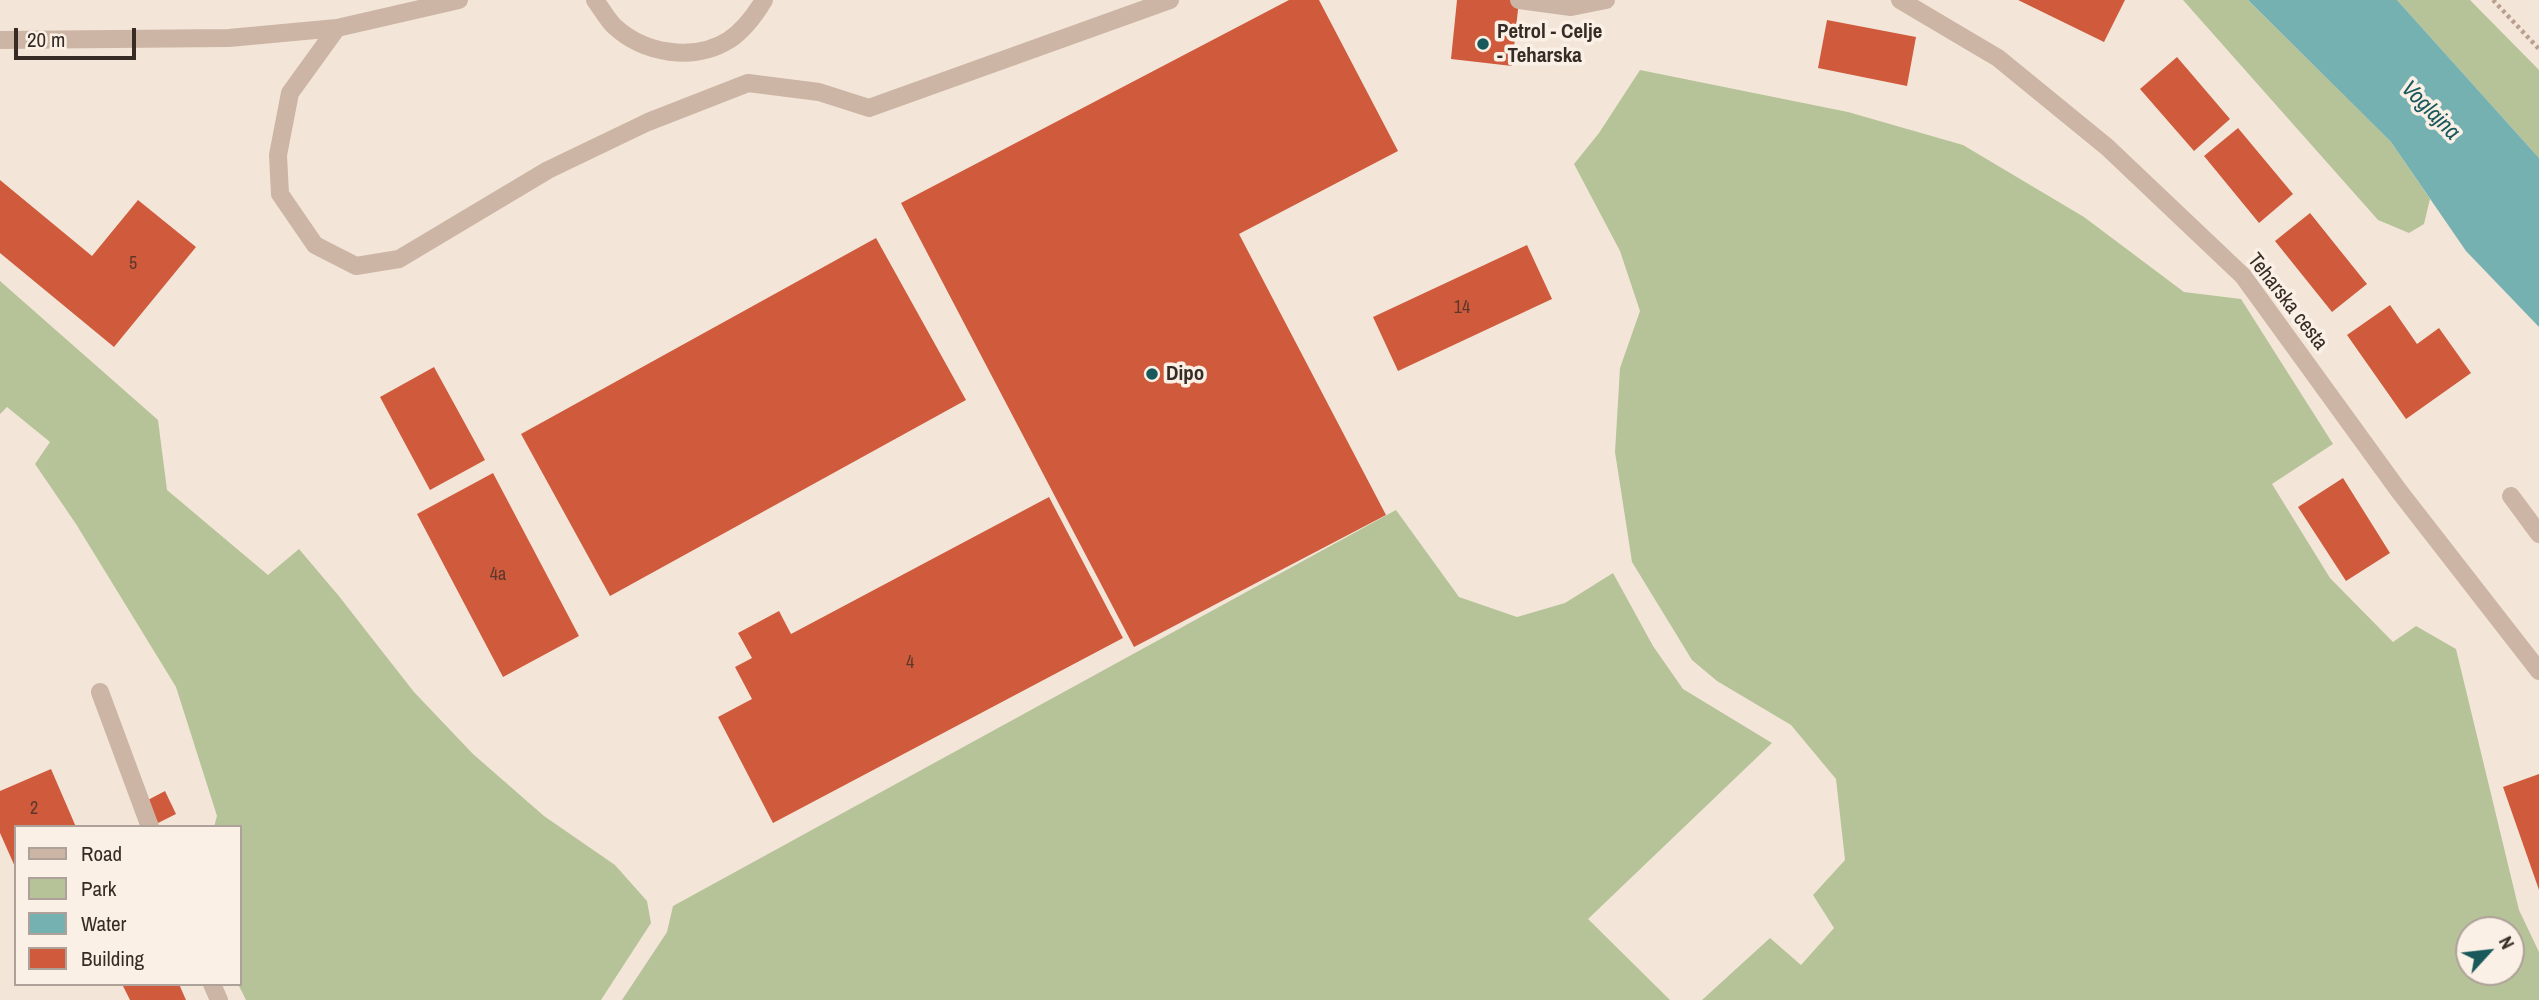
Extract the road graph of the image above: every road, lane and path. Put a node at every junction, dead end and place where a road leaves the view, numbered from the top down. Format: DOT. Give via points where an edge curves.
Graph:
graph roads {
  1 [pos="459,0"];
  2 [pos="596,0"];
  3 [pos="764,0"];
  4 [pos="1170,0"];
  5 [pos="1519,0"];
  6 [pos="1606,0"];
  7 [pos="1900,0"];
  8 [pos="2493,0"];
  9 [pos="337,28"];
  10 [pos="0,40"];
  11 [pos="2539,49"];
  12 [pos="2511,496"];
  13 [pos="2539,534"];
  14 [pos="2533,647"];
  15 [pos="2539,671"];
  16 [pos="100,692"];
  17 [pos="149,825"];
  1 -- 9 [label="street"];
  2 -- 3 [label="street" via="614,26 638,44 668,53 699,52 728,40 751,20"];
  4 -- 9 [label="street" via="869,108 819,92 748,83 648,122 548,170 399,259 356,266 315,245 280,194 278,155 289,93"];
  5 -- 6 [label="street" via="1571,7"];
  7 -- 14 [label="street, Teharska cesta" via="1998,58 2107,147 2243,276 2399,491"];
  8 -- 11 [label="path"];
  9 -- 10 [label="street" via="229,38"];
  12 -- 13 [label="street"];
  14 -- 15 [label="street, Teharska cesta"];
  16 -- 17 [label="street"];
}
